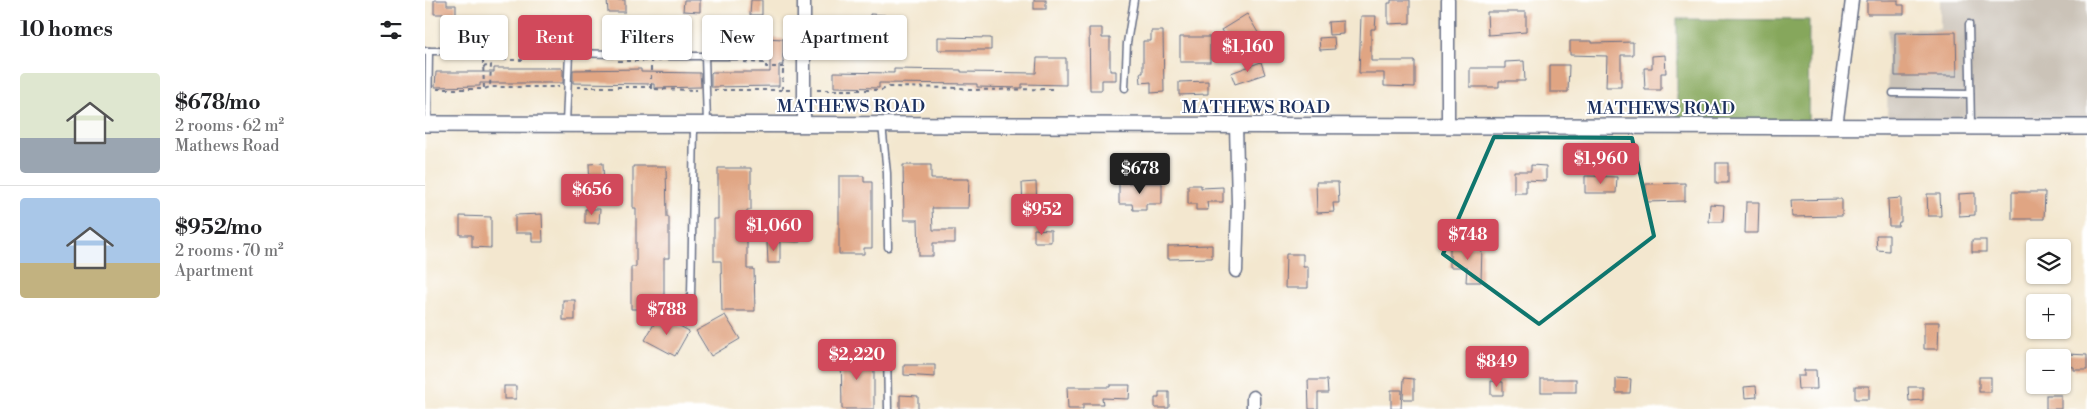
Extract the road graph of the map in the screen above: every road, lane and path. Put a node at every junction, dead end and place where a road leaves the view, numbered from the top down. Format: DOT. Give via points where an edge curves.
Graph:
graph roads {
  1 [pos="804,0"];
  2 [pos="1134,0"];
  3 [pos="1448,0"];
  4 [pos="1852,0"];
  5 [pos="1969,24"];
  6 [pos="427,51"];
  7 [pos="440,51"];
  8 [pos="518,60"];
  9 [pos="569,60"];
  10 [pos="612,60"];
  11 [pos="661,60"];
  12 [pos="705,60"];
  13 [pos="737,60"];
  14 [pos="784,60"];
  15 [pos="651,61"];
  16 [pos="483,67"];
  17 [pos="784,67"];
  18 [pos="490,87"];
  19 [pos="567,87"];
  20 [pos="651,87"];
  21 [pos="1125,88"];
  22 [pos="1053,89"];
  23 [pos="429,90"];
  24 [pos="484,90"];
  25 [pos="706,90"];
  26 [pos="782,90"];
  27 [pos="804,90"];
  28 [pos="1893,93"];
  29 [pos="1970,94"];
  30 [pos="427,124"];
  31 [pos="566,125"];
  32 [pos="700,125"];
  33 [pos="804,125"];
  34 [pos="882,125"];
  35 [pos="1237,126"];
  36 [pos="1448,126"];
  37 [pos="1836,127"];
  38 [pos="1971,127"];
  39 [pos="2087,127"];
  40 [pos="888,247"];
  41 [pos="1236,271"];
  42 [pos="691,296"];
  43 [pos="887,346"];
  44 [pos="888,409"];
  1 -- 27 [label="street"];
  2 -- 21 [label="lane" via="1127,42"];
  3 -- 36 [label="street"];
  4 -- 37 [label="street"];
  5 -- 29 [label="lane"];
  6 -- 7 [label="lane"];
  6 -- 23 [label="lane"];
  8 -- 16 [label="path" via="483,60"];
  9 -- 19 [label="lane"];
  10 -- 15 [label="path"];
  11 -- 15 [label="path"];
  12 -- 25 [label="lane"];
  13 -- 17 [label="path" via="766,63 766,67"];
  14 -- 17 [label="path"];
  15 -- 20 [label="path"];
  16 -- 18 [label="path" via="491,65"];
  16 -- 24 [label="path"];
  17 -- 26 [label="path"];
  18 -- 19 [label="path"];
  18 -- 24 [label="path"];
  19 -- 20 [label="path"];
  19 -- 31 [label="lane"];
  20 -- 25 [label="path" via="651,90"];
  22 -- 27 [label="path" via="888,87 882,90"];
  23 -- 24 [label="path"];
  23 -- 30 [label="lane"];
  25 -- 26 [label="path"];
  25 -- 32 [label="lane"];
  26 -- 27 [label="path"];
  27 -- 33 [label="street"];
  28 -- 29 [label="lane"];
  29 -- 38 [label="lane"];
  30 -- 31 [label="street, MATHEWS ROAD"];
  31 -- 32 [label="street, MATHEWS ROAD"];
  32 -- 33 [label="street, MATHEWS ROAD"];
  32 -- 42 [label="lane"];
  33 -- 34 [label="street, MATHEWS ROAD"];
  34 -- 35 [label="street, MATHEWS ROAD"];
  34 -- 40 [label="lane" via="887,173"];
  35 -- 36 [label="street, MATHEWS ROAD"];
  35 -- 41 [label="street"];
  36 -- 37 [label="street, MATHEWS ROAD"];
  37 -- 38 [label="street, MATHEWS ROAD"];
  38 -- 39 [label="street, MATHEWS ROAD"];
  43 -- 44 [label="lane"];
}
